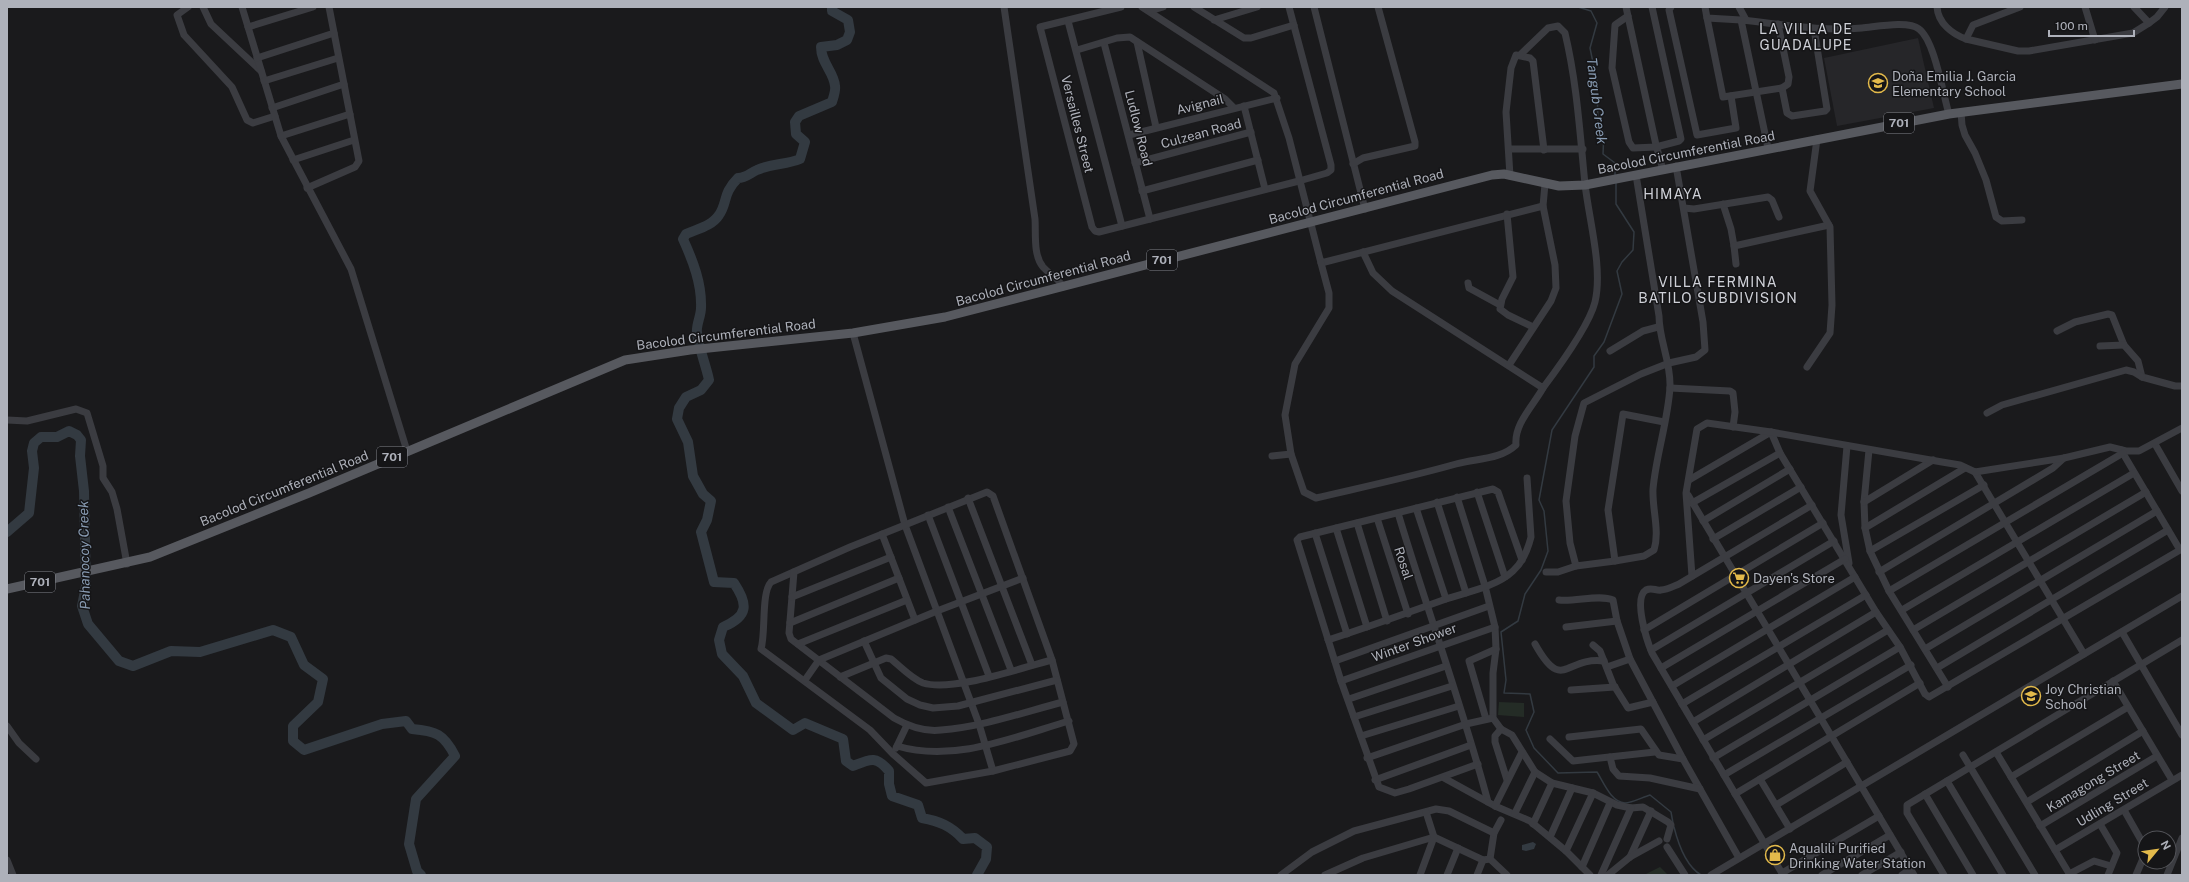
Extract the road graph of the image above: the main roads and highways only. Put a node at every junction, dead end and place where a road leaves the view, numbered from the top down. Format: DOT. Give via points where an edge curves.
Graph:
graph roads {
  1 [pos="2182,84"];
  2 [pos="7,589"];
  1 -- 2 [label="main road, Bacolod Circumferential Road / 701" via="1949,114 1585,185 1545,184 1510,176 1492,175 945,317 853,333 690,350 626,360 150,557"];
}
